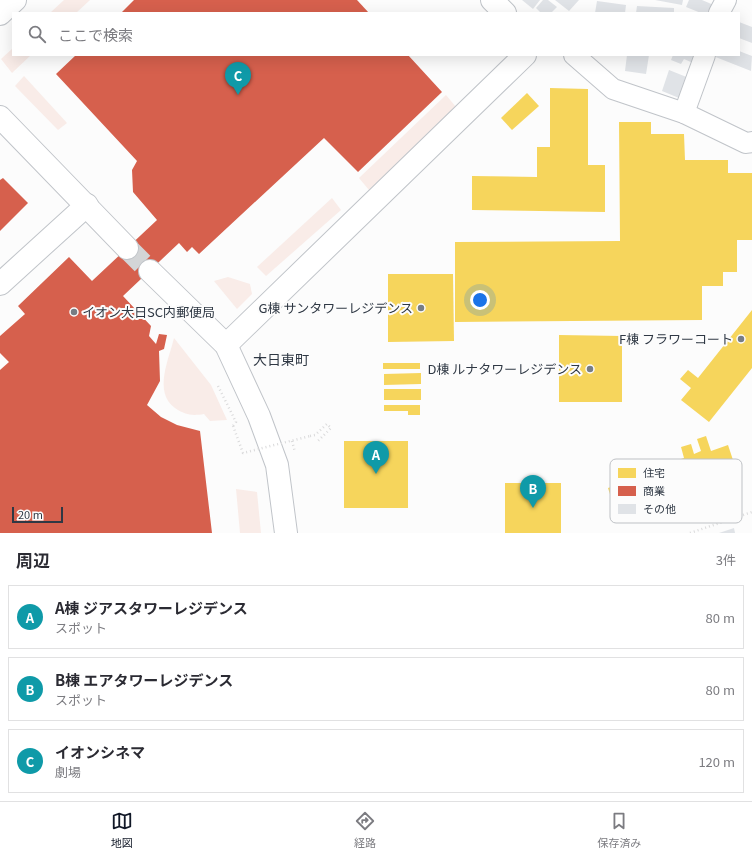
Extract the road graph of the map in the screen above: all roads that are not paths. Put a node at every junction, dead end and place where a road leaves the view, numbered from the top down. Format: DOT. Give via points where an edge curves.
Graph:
graph roads {
  1 [pos="15,0"];
  2 [pos="492,0"];
  3 [pos="726,0"];
  4 [pos="504,12"];
  5 [pos="720,12"];
  6 [pos="0,14"];
  7 [pos="524,56"];
  8 [pos="575,56"];
  9 [pos="705,56"];
  10 [pos="692,116"];
  11 [pos="0,117"];
  12 [pos="752,142"];
  13 [pos="83,201"];
  14 [pos="128,248"];
  15 [pos="0,270"];
  16 [pos="150,271"];
  17 [pos="0,284"];
  18 [pos="226,345"];
  19 [pos="286,533"];
  1 -- 6 [label="street"];
  2 -- 4 [label="street"];
  3 -- 5 [label="street"];
  7 -- 18 [label="street"];
  8 -- 10 [label="street" via="613,89"];
  9 -- 10 [label="street"];
  10 -- 12 [label="street" via="746,143"];
  11 -- 13 [label="street"];
  13 -- 14 [label="street"];
  13 -- 15 [label="street"];
  13 -- 17 [label="street"];
  16 -- 18 [label="street"];
  18 -- 19 [label="street" via="256,409 277,465"];
}
